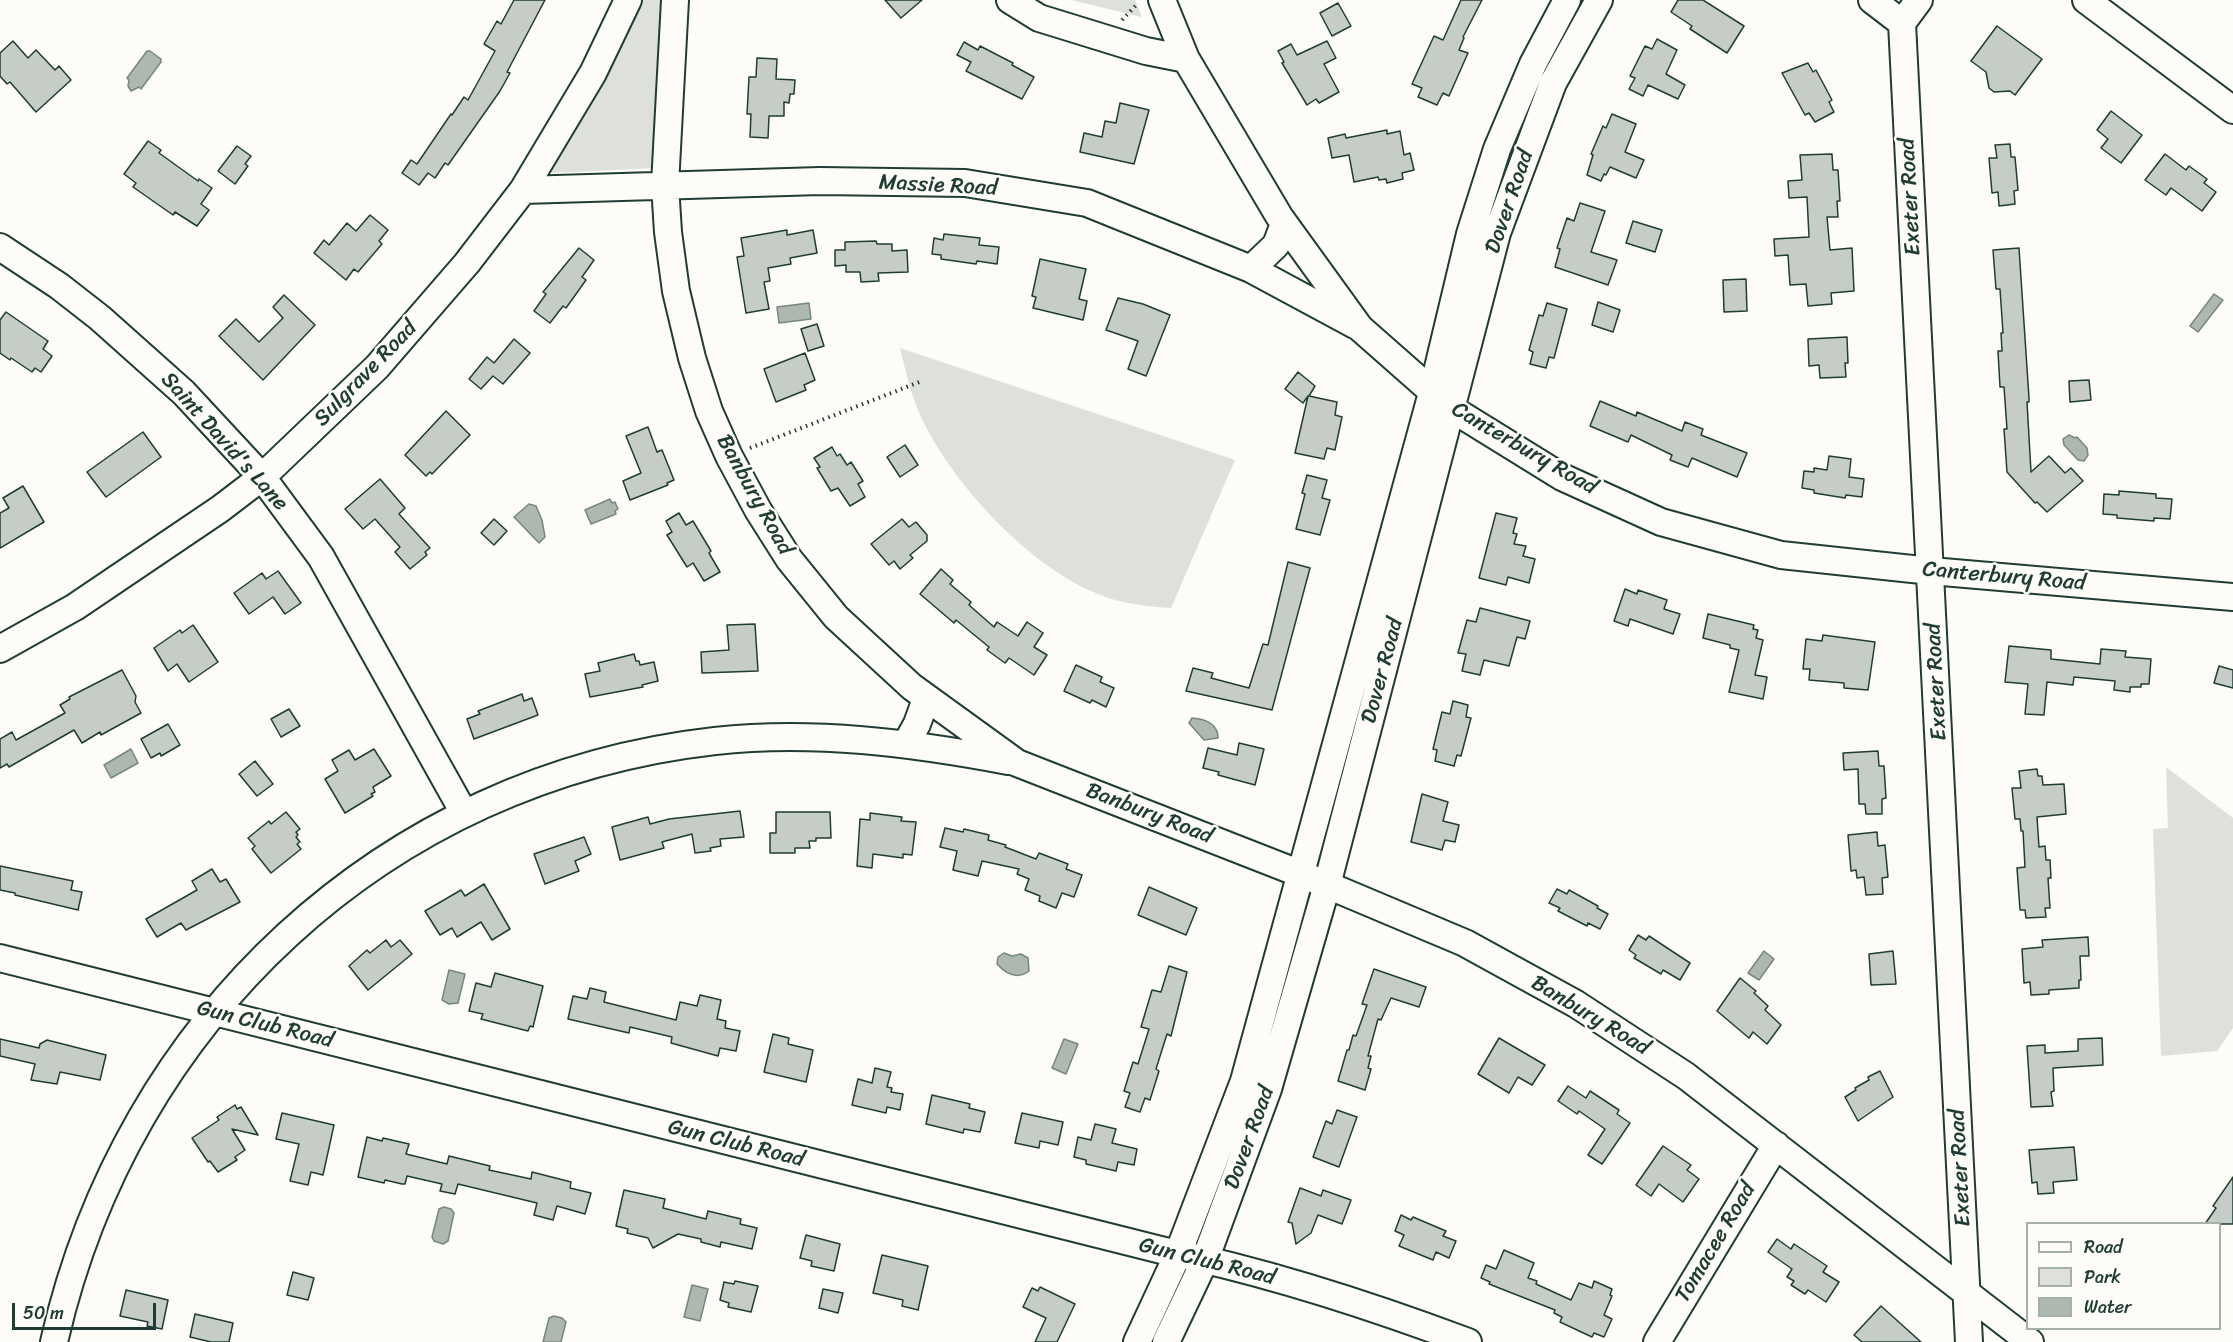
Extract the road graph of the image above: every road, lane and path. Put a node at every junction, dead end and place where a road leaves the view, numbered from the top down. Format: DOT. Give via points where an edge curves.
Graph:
graph roads {
  1 [pos="628,0"];
  2 [pos="675,0"];
  3 [pos="1010,0"];
  4 [pos="1567,0"];
  5 [pos="1599,0"];
  6 [pos="1872,0"];
  7 [pos="1920,0"];
  8 [pos="2086,0"];
  9 [pos="1150,2"];
  10 [pos="1902,23"];
  11 [pos="1115,26"];
  12 [pos="1186,59"];
  13 [pos="2233,110"];
  14 [pos="665,185"];
  15 [pos="523,190"];
  16 [pos="1284,224"];
  17 [pos="0,247"];
  18 [pos="1251,269"];
  19 [pos="1360,328"];
  20 [pos="922,381"];
  21 [pos="1432,393"];
  22 [pos="1452,409"];
  23 [pos="729,456"];
  24 [pos="262,477"];
  25 [pos="1931,571"];
  26 [pos="2233,597"];
  27 [pos="0,649"];
  28 [pos="926,699"];
  29 [pos="906,744"];
  30 [pos="1017,763"];
  31 [pos="464,813"];
  32 [pos="1301,874"];
  33 [pos="1327,885"];
  34 [pos="0,958"];
  35 [pos="213,1012"];
  36 [pos="1776,1144"];
  37 [pos="1178,1254"];
  38 [pos="1205,1260"];
  39 [pos="1967,1294"];
  40 [pos="54,1342"];
  41 [pos="1137,1342"];
  42 [pos="1166,1342"];
  43 [pos="1468,1342"];
  44 [pos="1657,1342"];
  45 [pos="1969,1342"];
  46 [pos="2030,1342"];
  1 -- 15 [label="street, Sulgrave Road" via="592,73"];
  2 -- 14 [label="street, Banbury Road"];
  3 -- 12 [label="street" via="1039,18 1146,51"];
  4 -- 21 [label="street, Dover Road" via="1533,64 1497,150 1470,234"];
  5 -- 22 [label="street, Dover Road" via="1553,83 1497,233"];
  6 -- 10 [label="street"];
  7 -- 10 [label="street"];
  8 -- 13 [label="street"];
  9 -- 11 [label="path"];
  9 -- 12 [label="street, Canterbury Road"];
  10 -- 25 [label="street, Exeter Road"];
  12 -- 16 [label="street, Canterbury Road"];
  14 -- 15 [label="street, Massie Road"];
  14 -- 18 [label="street, Massie Road" via="965,183 1087,203"];
  14 -- 23 [label="street, Banbury Road" via="678,302 709,411"];
  15 -- 24 [label="street, Sulgrave Road" via="377,368"];
  16 -- 18 [label="street" via="1276,245"];
  16 -- 19 [label="street, Canterbury Road"];
  17 -- 24 [label="street, Saint David's Lane" via="100,318 184,393"];
  18 -- 19 [label="street, Massie Road"];
  19 -- 21 [label="street, Canterbury Road"];
  20 -- 23 [label="path"];
  21 -- 22 [label="street, Canterbury Road"];
  21 -- 32 [label="street, Dover Road"];
  22 -- 25 [label="street, Canterbury Road" via="1562,477 1661,522 1781,555"];
  22 -- 33 [label="street, Dover Road"];
  23 -- 28 [label="street, Banbury Road" via="789,559 836,617"];
  24 -- 27 [label="street, Sulgrave Road" via="75,607"];
  24 -- 31 [label="street, Saint David's Lane" via="321,557"];
  25 -- 26 [label="street, Canterbury Road"];
  25 -- 39 [label="street, Exeter Road"];
  28 -- 29 [label="street"];
  28 -- 30 [label="street, Banbury Road"];
  29 -- 30 [label="street"];
  29 -- 31 [label="street" via="786,737 715,741 596,764"];
  30 -- 32 [label="street, Banbury Road"];
  31 -- 35 [label="street" via="374,866 318,908 258,962"];
  32 -- 33 [label="street, Banbury Road"];
  32 -- 37 [label="street, Dover Road" via="1244,1081"];
  33 -- 36 [label="street, Banbury Road" via="1465,944 1576,1004 1686,1076"];
  33 -- 38 [label="street, Dover Road" via="1268,1089"];
  34 -- 35 [label="street, Gun Club Road"];
  35 -- 37 [label="street, Gun Club Road"];
  35 -- 40 [label="street" via="127,1143 79,1252"];
  36 -- 39 [label="street, Banbury Road"];
  36 -- 44 [label="street, Tomacee Road"];
  37 -- 38 [label="street, Gun Club Road"];
  37 -- 41 [label="street, Dover Road"];
  38 -- 42 [label="street, Dover Road"];
  38 -- 43 [label="street, Gun Club Road" via="1376,1307"];
  39 -- 45 [label="street, Exeter Road"];
  39 -- 46 [label="street, Banbury Road"];
}
